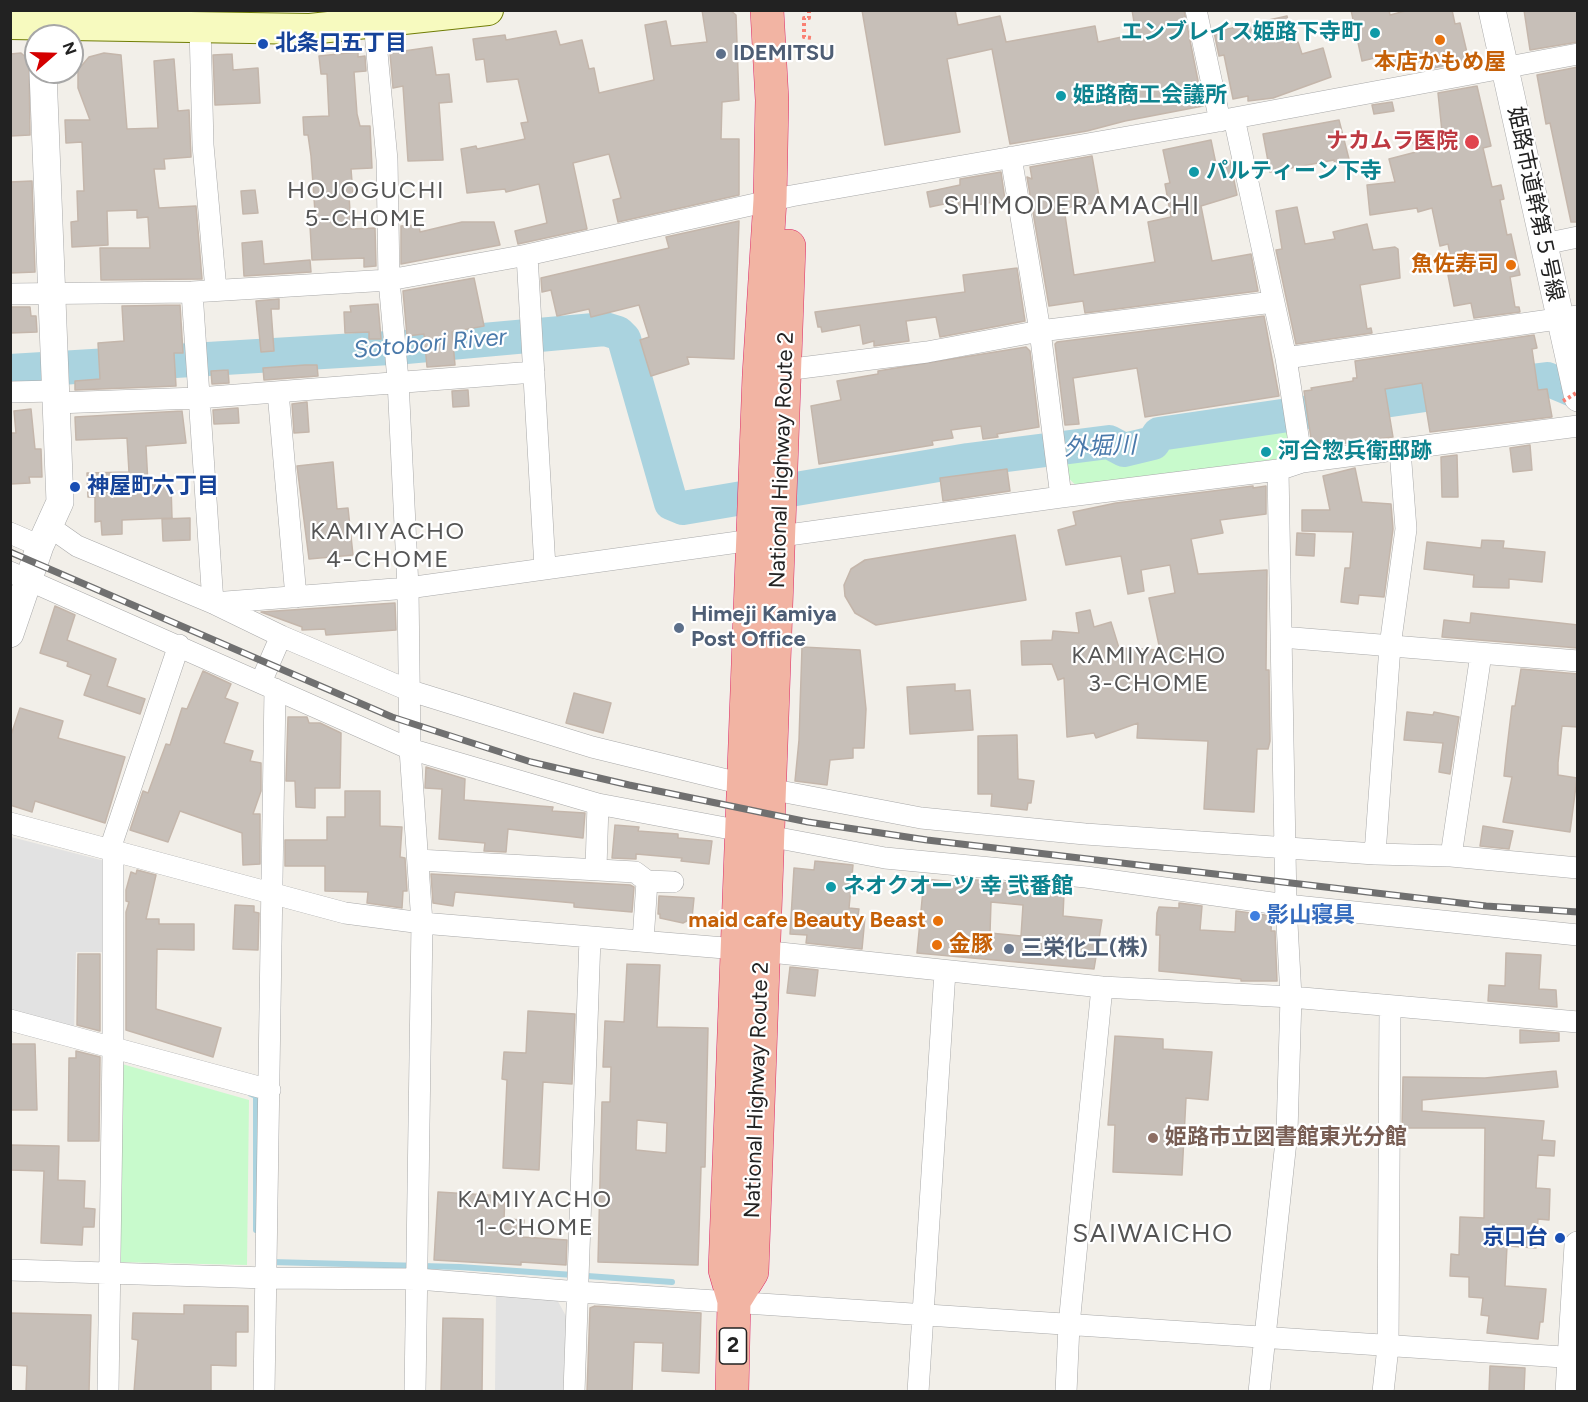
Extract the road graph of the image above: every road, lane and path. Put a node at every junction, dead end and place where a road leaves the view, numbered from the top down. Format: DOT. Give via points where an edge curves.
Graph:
graph roads {
  1 [pos="488,10"];
  2 [pos="766,10"];
  3 [pos="804,10"];
  4 [pos="809,10"];
  5 [pos="1196,10"];
  6 [pos="1492,10"];
  7 [pos="796,14"];
  8 [pos="374,17"];
  9 [pos="84,25"];
  10 [pos="200,26"];
  11 [pos="812,38"];
  12 [pos="1578,54"];
  13 [pos="1505,66"];
  14 [pos="43,84"];
  15 [pos="1227,119"];
  16 [pos="1011,157"];
  17 [pos="781,198"];
  18 [pos="1578,237"];
  19 [pos="1544,244"];
  20 [pos="527,255"];
  21 [pos="389,280"];
  22 [pos="216,290"];
  23 [pos="192,292"];
  24 [pos="10,294"];
  25 [pos="52,294"];
  26 [pos="1273,302"];
  27 [pos="1569,317"];
  28 [pos="1040,331"];
  29 [pos="1286,358"];
  30 [pos="397,370"];
  31 [pos="785,370"];
  32 [pos="534,372"];
  33 [pos="10,392"];
  34 [pos="278,392"];
  35 [pos="1578,392"];
  36 [pos="55,397"];
  37 [pos="198,398"];
  38 [pos="1570,400"];
  39 [pos="1578,426"];
  40 [pos="1400,450"];
  41 [pos="1302,462"];
  42 [pos="1278,470"];
  43 [pos="1061,497"];
  44 [pos="10,533"];
  45 [pos="45,536"];
  46 [pos="766,540"];
  47 [pos="545,568"];
  48 [pos="20,576"];
  49 [pos="408,588"];
  50 [pos="297,597"];
  51 [pos="213,603"];
  52 [pos="10,634"];
  53 [pos="281,636"];
  54 [pos="1281,637"];
  55 [pos="179,645"];
  56 [pos="1390,646"];
  57 [pos="1481,654"];
  58 [pos="1578,661"];
  59 [pos="268,685"];
  60 [pos="408,690"];
  61 [pos="410,749"];
  62 [pos="755,786"];
  63 [pos="598,804"];
  64 [pos="10,824"];
  65 [pos="753,834"];
  66 [pos="1284,846"];
  67 [pos="113,852"];
  68 [pos="1375,854"];
  69 [pos="1451,856"];
  70 [pos="418,860"];
  71 [pos="596,868"];
  72 [pos="1578,868"];
  73 [pos="646,881"];
  74 [pos="673,882"];
  75 [pos="272,895"];
  76 [pos="1286,904"];
  77 [pos="422,923"];
  78 [pos="1578,935"];
  79 [pos="590,938"];
  80 [pos="643,941"];
  81 [pos="749,950"];
  82 [pos="945,971"];
  83 [pos="1102,987"];
  84 [pos="1291,997"];
  85 [pos="1390,1006"];
  86 [pos="10,1020"];
  87 [pos="1578,1022"];
  88 [pos="113,1048"];
  89 [pos="270,1090"];
  90 [pos="1578,1245"];
  91 [pos="10,1270"];
  92 [pos="109,1274"];
  93 [pos="267,1278"];
  94 [pos="418,1279"];
  95 [pos="579,1292"];
  96 [pos="734,1301"];
  97 [pos="924,1314"];
  98 [pos="1069,1325"];
  99 [pos="1266,1338"];
  100 [pos="1388,1347"];
  101 [pos="1574,1358"];
  102 [pos="108,1392"];
  103 [pos="264,1392"];
  104 [pos="415,1392"];
  105 [pos="574,1392"];
  106 [pos="732,1392"];
  107 [pos="918,1392"];
  108 [pos="1066,1392"];
  109 [pos="1259,1392"];
  110 [pos="1383,1392"];
  111 [pos="1569,1392"];
  1 -- 8 [label="main road"];
  2 -- 17 [label="highway, National Highway Route 2 / 2"];
  3 -- 7 [label="path"];
  4 -- 7 [label="path" via="809,18"];
  5 -- 15 [label="street"];
  6 -- 13 [label="street, 姫路市道幹第５号線"];
  7 -- 11 [label="path" via="804,38"];
  7 -- 17 [label="highway, National Highway Route 2 / 2"];
  8 -- 10 [label="main road" via="310,29"];
  8 -- 21 [label="street" via="387,160"];
  9 -- 10 [label="main road"];
  10 -- 22 [label="street" via="203,144"];
  12 -- 13 [label="street"];
  13 -- 15 [label="street"];
  13 -- 19 [label="street, 姫路市道幹第５号線"];
  14 -- 25 [label="street"];
  15 -- 16 [label="street"];
  15 -- 26 [label="street"];
  16 -- 17 [label="street"];
  16 -- 28 [label="street"];
  17 -- 20 [label="street"];
  17 -- 31 [label="highway, National Highway Route 2 / 2"];
  17 -- 46 [label="highway, National Highway Route 2 / 2" via="759,375"];
  18 -- 19 [label="street"];
  19 -- 27 [label="street, 姫路市道幹第５号線"];
  20 -- 21 [label="street"];
  20 -- 32 [label="street"];
  21 -- 22 [label="street"];
  21 -- 30 [label="street"];
  22 -- 23 [label="street"];
  23 -- 25 [label="street"];
  23 -- 37 [label="street"];
  24 -- 25 [label="street"];
  25 -- 36 [label="street"];
  26 -- 28 [label="street"];
  26 -- 29 [label="street"];
  27 -- 29 [label="street"];
  27 -- 38 [label="street, 姫路市道幹第５号線"];
  28 -- 31 [label="street" via="927,352"];
  28 -- 43 [label="street"];
  29 -- 41 [label="street"];
  30 -- 32 [label="street"];
  30 -- 34 [label="street"];
  30 -- 49 [label="street"];
  31 -- 46 [label="highway, National Highway Route 2 / 2"];
  32 -- 47 [label="street"];
  33 -- 36 [label="street"];
  34 -- 37 [label="street"];
  34 -- 50 [label="street"];
  35 -- 38 [label="path, bridge"];
  36 -- 37 [label="street"];
  36 -- 45 [label="street" via="60,502"];
  37 -- 51 [label="street"];
  39 -- 40 [label="street"];
  40 -- 41 [label="street"];
  40 -- 56 [label="street" via="1406,529"];
  41 -- 42 [label="street"];
  42 -- 43 [label="street"];
  42 -- 54 [label="street"];
  43 -- 46 [label="street"];
  44 -- 45 [label="street"];
  45 -- 48 [label="street"];
  45 -- 51 [label="street"];
  46 -- 47 [label="street"];
  46 -- 62 [label="highway, National Highway Route 2 / 2"];
  47 -- 49 [label="street"];
  48 -- 52 [label="street"];
  48 -- 55 [label="street"];
  49 -- 50 [label="street"];
  49 -- 60 [label="street"];
  50 -- 51 [label="street"];
  51 -- 53 [label="street"];
  53 -- 59 [label="street"];
  53 -- 60 [label="street"];
  54 -- 56 [label="street"];
  54 -- 66 [label="street"];
  55 -- 59 [label="street"];
  55 -- 67 [label="street" via="113,840"];
  56 -- 57 [label="street"];
  56 -- 68 [label="street"];
  57 -- 58 [label="street"];
  57 -- 69 [label="street"];
  59 -- 61 [label="street"];
  59 -- 75 [label="street"];
  60 -- 61 [label="street"];
  60 -- 62 [label="street" via="592,747"];
  61 -- 63 [label="street"];
  61 -- 70 [label="street"];
  62 -- 65 [label="highway, National Highway Route 2 / 2"];
  62 -- 66 [label="street" via="921,818 1085,834"];
  63 -- 65 [label="street"];
  63 -- 71 [label="street"];
  64 -- 67 [label="street"];
  65 -- 76 [label="street" via="885,858 1086,877"];
  65 -- 81 [label="highway, National Highway Route 2 / 2"];
  66 -- 68 [label="street"];
  66 -- 76 [label="street"];
  67 -- 75 [label="street"];
  67 -- 88 [label="street"];
  68 -- 69 [label="street"];
  69 -- 72 [label="street"];
  70 -- 71 [label="street"];
  70 -- 77 [label="street"];
  71 -- 73 [label="street" via="635,872"];
  73 -- 74 [label="street"];
  73 -- 80 [label="street"];
  75 -- 77 [label="street" via="345,913"];
  75 -- 89 [label="street"];
  76 -- 78 [label="street"];
  76 -- 84 [label="street"];
  77 -- 79 [label="street"];
  77 -- 94 [label="street"];
  79 -- 80 [label="street"];
  79 -- 95 [label="street"];
  80 -- 81 [label="street"];
  81 -- 82 [label="street"];
  81 -- 96 [label="highway, National Highway Route 2 / 2" via="752,1272"];
  82 -- 83 [label="street"];
  82 -- 97 [label="street"];
  83 -- 84 [label="street"];
  83 -- 98 [label="street"];
  84 -- 85 [label="street"];
  84 -- 99 [label="street" via="1287,1132"];
  85 -- 87 [label="street"];
  85 -- 100 [label="street"];
  86 -- 88 [label="street"];
  88 -- 89 [label="street"];
  88 -- 92 [label="street"];
  89 -- 93 [label="street"];
  90 -- 101 [label="street"];
  91 -- 92 [label="street"];
  92 -- 93 [label="street"];
  92 -- 102 [label="street"];
  93 -- 94 [label="street"];
  93 -- 103 [label="street"];
  94 -- 95 [label="street"];
  94 -- 104 [label="street"];
  95 -- 96 [label="street"];
  95 -- 105 [label="street"];
  96 -- 97 [label="street"];
  96 -- 106 [label="highway, 2"];
  97 -- 98 [label="street"];
  97 -- 107 [label="street"];
  98 -- 99 [label="street"];
  98 -- 108 [label="street"];
  99 -- 100 [label="street"];
  99 -- 109 [label="street"];
  100 -- 101 [label="street"];
  100 -- 110 [label="street"];
  101 -- 111 [label="street"];
}
